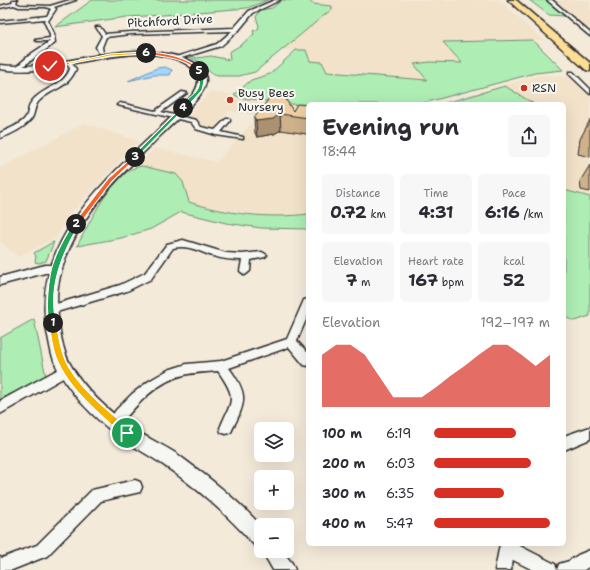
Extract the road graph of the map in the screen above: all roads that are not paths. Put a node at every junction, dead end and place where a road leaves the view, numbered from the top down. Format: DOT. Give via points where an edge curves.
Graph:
graph roads {
  1 [pos="74,0"];
  2 [pos="278,0"];
  3 [pos="512,0"];
  4 [pos="519,0"];
  5 [pos="549,0"];
  6 [pos="14,2"];
  7 [pos="0,7"];
  8 [pos="50,7"];
  9 [pos="48,17"];
  10 [pos="0,22"];
  11 [pos="210,23"];
  12 [pos="98,28"];
  13 [pos="213,29"];
  14 [pos="237,29"];
  15 [pos="590,35"];
  16 [pos="104,36"];
  17 [pos="53,39"];
  18 [pos="37,40"];
  19 [pos="101,52"];
  20 [pos="107,52"];
  21 [pos="95,53"];
  22 [pos="176,58"];
  23 [pos="590,59"];
  24 [pos="69,63"];
  25 [pos="0,67"];
  26 [pos="18,68"];
  27 [pos="590,68"];
  28 [pos="571,73"];
  29 [pos="590,92"];
  30 [pos="184,93"];
  31 [pos="120,105"];
  32 [pos="156,113"];
  33 [pos="175,117"];
  34 [pos="228,120"];
  35 [pos="216,133"];
  36 [pos="0,136"];
  37 [pos="241,138"];
  38 [pos="262,255"];
  39 [pos="247,258"];
  40 [pos="54,269"];
  41 [pos="245,271"];
  42 [pos="0,282"];
  43 [pos="306,308"];
  44 [pos="50,310"];
  45 [pos="291,342"];
  46 [pos="306,359"];
  47 [pos="221,366"];
  48 [pos="66,370"];
  49 [pos="0,408"];
  50 [pos="114,422"];
  51 [pos="226,428"];
  52 [pos="590,433"];
  53 [pos="566,442"];
  54 [pos="135,487"];
  55 [pos="254,533"];
  56 [pos="507,546"];
  57 [pos="590,558"];
  58 [pos="0,565"];
  59 [pos="503,570"];
  60 [pos="549,570"];
  61 [pos="565,570"];
  1 -- 8 [label="street"];
  2 -- 14 [label="street" via="251,12"];
  3 -- 27 [label="highway"];
  4 -- 23 [label="highway"];
  5 -- 15 [label="street"];
  6 -- 7 [label="street"];
  6 -- 8 [label="street" via="22,6"];
  8 -- 9 [label="street" via="54,9"];
  9 -- 10 [label="street"];
  9 -- 17 [label="street" via="46,21"];
  11 -- 13 [label="street"];
  12 -- 16 [label="street"];
  13 -- 14 [label="street, Pitchford Drive"];
  13 -- 16 [label="street, Pitchford Drive" via="146,29"];
  14 -- 22 [label="street" via="219,44"];
  16 -- 19 [label="street"];
  17 -- 18 [label="street"];
  17 -- 26 [label="street" via="52,43"];
  19 -- 20 [label="street"];
  19 -- 21 [label="street"];
  22 -- 24 [label="street" via="128,53"];
  22 -- 33 [label="street" via="199,70 202,81 200,89"];
  24 -- 26 [label="street"];
  24 -- 36 [label="street" via="73,69 69,78 33,102 29,117 22,124"];
  25 -- 26 [label="street"];
  28 -- 29 [label="street"];
  30 -- 32 [label="street"];
  31 -- 32 [label="street"];
  32 -- 33 [label="street"];
  33 -- 35 [label="street" via="194,121 198,128"];
  33 -- 40 [label="street" via="110,180 94,200 69,236"];
  34 -- 35 [label="street"];
  35 -- 37 [label="street"];
  38 -- 39 [label="street"];
  39 -- 41 [label="street"];
  39 -- 44 [label="street" via="223,256 192,244 174,244 148,276 123,288"];
  40 -- 42 [label="street" via="45,269"];
  40 -- 44 [label="street"];
  43 -- 45 [label="street"];
  44 -- 48 [label="street" via="59,355"];
  45 -- 46 [label="street"];
  45 -- 47 [label="street"];
  47 -- 50 [label="street" via="182,370 162,379 126,407"];
  47 -- 51 [label="street" via="237,387 239,404"];
  48 -- 49 [label="street"];
  48 -- 50 [label="street" via="83,392"];
  50 -- 55 [label="street" via="127,433 173,461 217,495"];
  52 -- 53 [label="street"];
  54 -- 58 [label="street" via="97,495 42,551"];
  56 -- 59 [label="street"];
  56 -- 60 [label="street"];
  57 -- 61 [label="street" via="572,570"];
}
